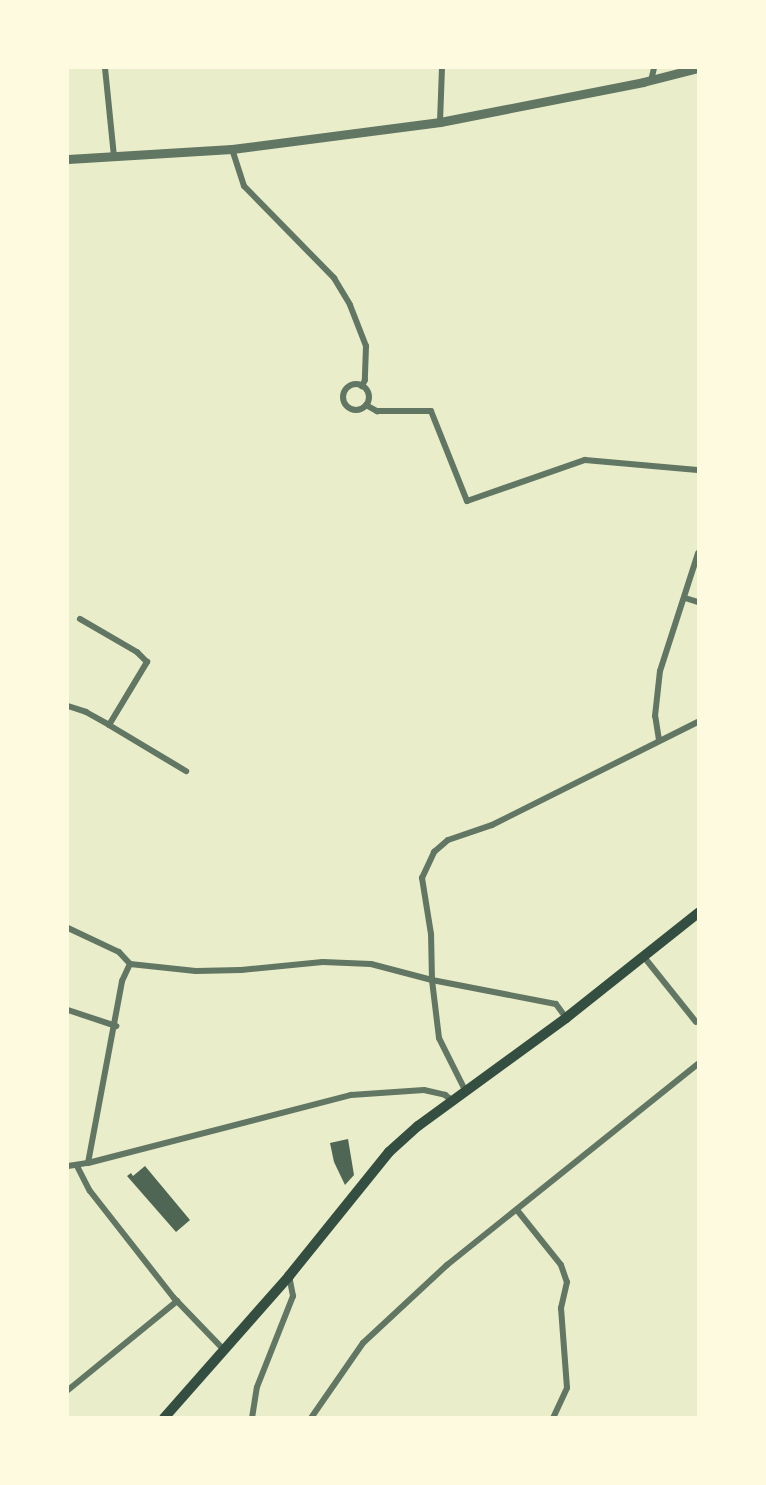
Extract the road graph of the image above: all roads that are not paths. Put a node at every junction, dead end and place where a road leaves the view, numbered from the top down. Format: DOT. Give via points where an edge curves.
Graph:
graph roads {
  1 [pos="105,68"];
  2 [pos="442,68"];
  3 [pos="654,68"];
  4 [pos="699,68"];
  5 [pos="651,81"];
  6 [pos="440,122"];
  7 [pos="232,149"];
  8 [pos="114,158"];
  9 [pos="68,159"];
  10 [pos="362,386"];
  11 [pos="366,405"];
  12 [pos="699,470"];
  13 [pos="699,553"];
  14 [pos="685,598"];
  15 [pos="699,602"];
  16 [pos="80,619"];
  17 [pos="68,706"];
  18 [pos="699,722"];
  19 [pos="109,725"];
  20 [pos="659,740"];
  21 [pos="186,771"];
  22 [pos="699,913"];
  23 [pos="68,928"];
  24 [pos="644,957"];
  25 [pos="130,964"];
  26 [pos="432,980"];
  27 [pos="68,1011"];
  28 [pos="566,1018"];
  29 [pos="698,1024"];
  30 [pos="116,1026"];
  31 [pos="698,1066"];
  32 [pos="466,1092"];
  33 [pos="453,1101"];
  34 [pos="88,1163"];
  35 [pos="68,1166"];
  36 [pos="77,1166"];
  37 [pos="517,1210"];
  38 [pos="288,1276"];
  39 [pos="177,1301"];
  40 [pos="224,1350"];
  41 [pos="68,1390"];
  42 [pos="164,1418"];
  43 [pos="252,1418"];
  44 [pos="311,1418"];
  45 [pos="553,1418"];
  1 -- 8 [label="street"];
  2 -- 6 [label="street"];
  3 -- 5 [label="street"];
  4 -- 5 [label="street"];
  5 -- 6 [label="street"];
  6 -- 7 [label="street"];
  7 -- 8 [label="street"];
  7 -- 10 [label="street" via="244,186 334,278 350,305 366,346"];
  8 -- 9 [label="street"];
  10 -- 11 [label="street" via="369,395"];
  10 -- 11 [label="street" via="346,389 344,401 353,409"];
  11 -- 12 [label="street" via="377,411 431,411 467,501 585,460"];
  13 -- 14 [label="street"];
  14 -- 15 [label="street"];
  14 -- 20 [label="street" via="660,671 655,716"];
  16 -- 19 [label="street" via="137,652 147,663"];
  17 -- 19 [label="street"];
  18 -- 20 [label="street"];
  19 -- 21 [label="street"];
  20 -- 26 [label="street" via="492,825 440,844 422,878 431,934"];
  22 -- 24 [label="main road"];
  23 -- 25 [label="street" via="119,952"];
  24 -- 28 [label="main road"];
  24 -- 29 [label="street"];
  25 -- 26 [label="street" via="196,971 346,962 371,964"];
  25 -- 30 [label="street" via="122,981"];
  26 -- 28 [label="street" via="556,1004"];
  26 -- 32 [label="street" via="439,1038"];
  27 -- 30 [label="street"];
  28 -- 32 [label="main road"];
  30 -- 34 [label="street"];
  31 -- 37 [label="street"];
  32 -- 33 [label="main road"];
  33 -- 34 [label="street" via="424,1090 351,1095"];
  33 -- 38 [label="main road" via="389,1152"];
  34 -- 36 [label="street"];
  35 -- 36 [label="street"];
  36 -- 39 [label="street" via="90,1191"];
  37 -- 44 [label="street" via="447,1265 363,1343"];
  37 -- 45 [label="street" via="561,1265 567,1282 561,1308 567,1388"];
  38 -- 40 [label="main road"];
  38 -- 43 [label="street" via="292,1296 257,1388"];
  39 -- 40 [label="street"];
  39 -- 41 [label="street"];
  40 -- 42 [label="main road"];
}
